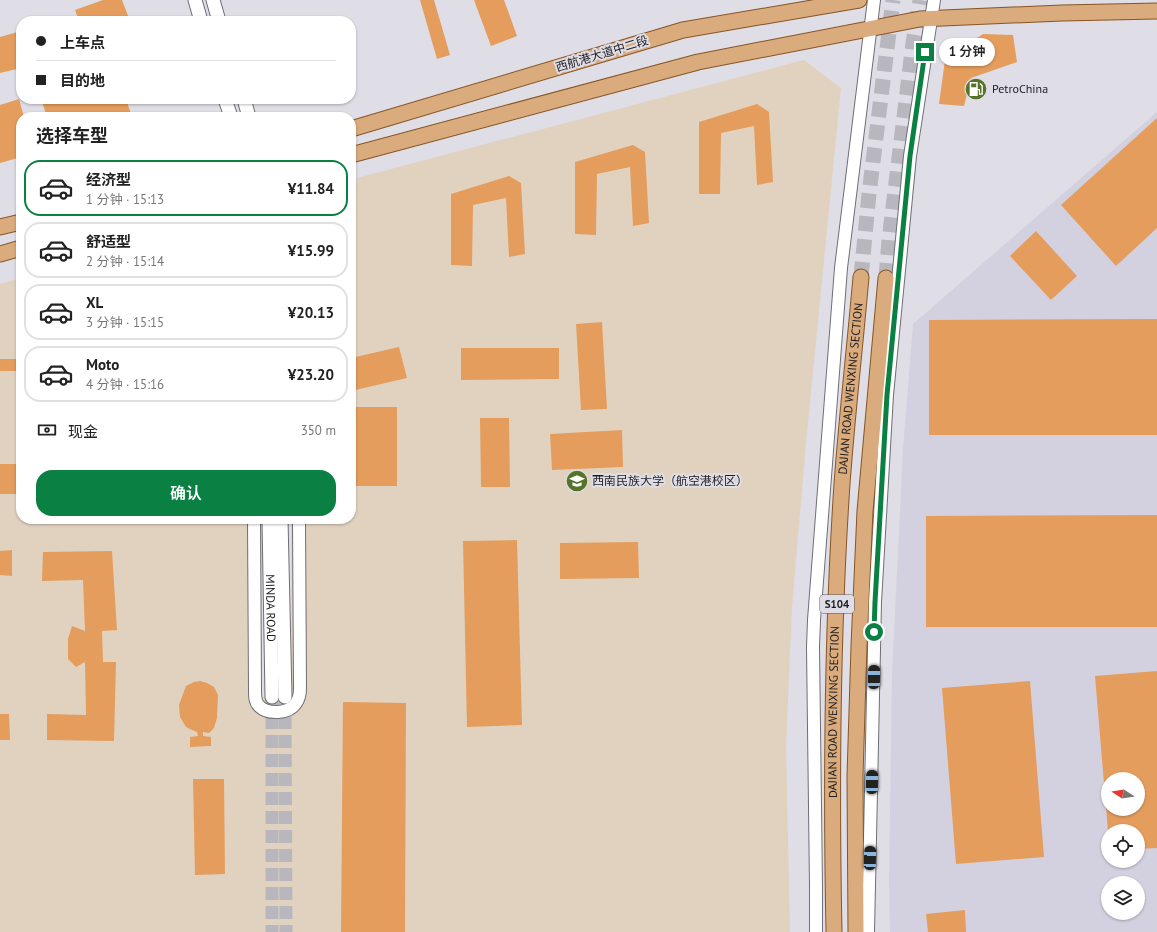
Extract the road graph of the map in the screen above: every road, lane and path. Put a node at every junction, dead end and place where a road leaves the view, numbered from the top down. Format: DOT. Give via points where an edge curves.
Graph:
graph roads {
  1 [pos="195,0"];
  2 [pos="213,0"];
  3 [pos="859,0"];
  4 [pos="874,0"];
  5 [pos="934,0"];
  6 [pos="1157,11"];
  7 [pos="200,16"];
  8 [pos="218,16"];
  9 [pos="930,19"];
  10 [pos="870,29"];
  11 [pos="356,128"];
  12 [pos="356,154"];
  13 [pos="16,223"];
  14 [pos="0,227"];
  15 [pos="16,249"];
  16 [pos="0,254"];
  17 [pos="861,278"];
  18 [pos="886,278"];
  19 [pos="254,524"];
  20 [pos="269,524"];
  21 [pos="282,524"];
  22 [pos="299,524"];
  23 [pos="272,697"];
  24 [pos="285,697"];
  25 [pos="816,932"];
  26 [pos="834,932"];
  27 [pos="856,932"];
  28 [pos="868,932"];
  1 -- 7 [label="main road"];
  2 -- 8 [label="main road"];
  3 -- 11 [label="main road, 西航港大道中二段" via="683,30"];
  4 -- 10 [label="street"];
  5 -- 9 [label="street"];
  6 -- 9 [label="main road"];
  9 -- 10 [label="main road"];
  9 -- 28 [label="street" via="910,156 887,395 875,602"];
  10 -- 12 [label="main road" via="698,62"];
  10 -- 25 [label="street" via="841,268 814,620"];
  13 -- 14 [label="main road"];
  15 -- 16 [label="main road"];
  17 -- 26 [label="main road, DAJIAN ROAD WENXING SECTION / S104" via="842,484 835,640"];
  18 -- 27 [label="main road, DAJIAN ROAD WENXING SECTION / S104" via="865,510 858,646 855,776"];
  19 -- 22 [label="street" via="256,702 260,707 275,712 290,709 299,698"];
  20 -- 23 [label="main road, MINDA ROAD"];
  21 -- 24 [label="main road, MINDA ROAD"];
}
